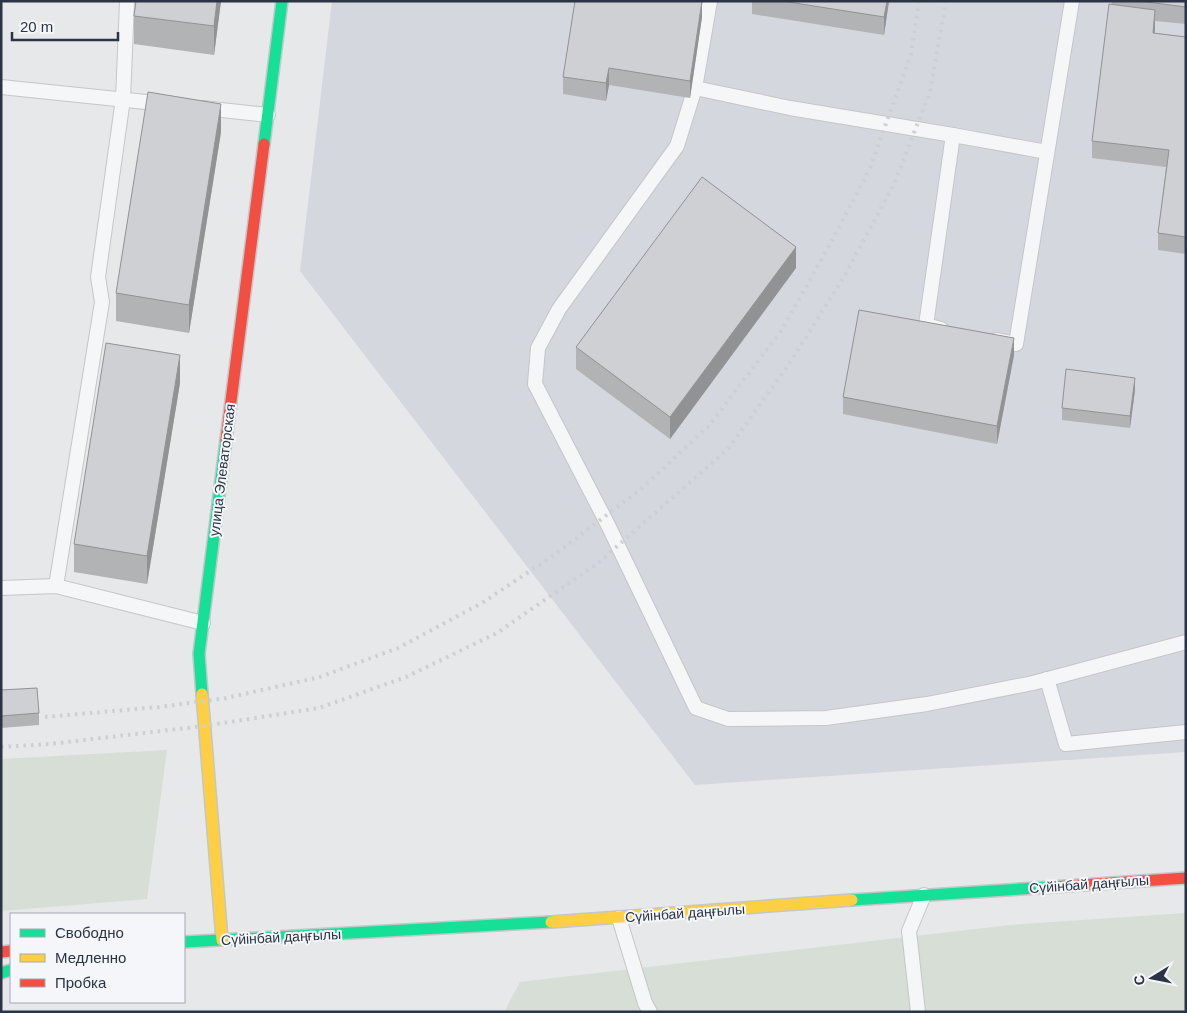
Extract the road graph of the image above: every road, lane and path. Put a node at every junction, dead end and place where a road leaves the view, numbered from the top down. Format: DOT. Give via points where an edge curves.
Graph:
graph roads {
  1 [pos="127,1"];
  2 [pos="282,1"];
  3 [pos="710,1"];
  4 [pos="1072,1"];
  5 [pos="1,87"];
  6 [pos="695,88"];
  7 [pos="123,99"];
  8 [pos="268,116"];
  9 [pos="952,135"];
  10 [pos="1047,152"];
  11 [pos="953,331"];
  12 [pos="980,336"];
  13 [pos="56,586"];
  14 [pos="1,588"];
  15 [pos="203,623"];
  16 [pos="1186,642"];
  17 [pos="1047,679"];
  18 [pos="1186,732"];
  19 [pos="1186,878"];
  20 [pos="924,895"];
  21 [pos="619,918"];
  22 [pos="222,940"];
  23 [pos="185,942"];
  24 [pos="650,1012"];
  25 [pos="918,1012"];
  1 -- 7 [label="lane"];
  2 -- 8 [label="main road, улица Элеваторская"];
  3 -- 6 [label="lane"];
  4 -- 10 [label="lane"];
  5 -- 7 [label="lane"];
  6 -- 9 [label="lane" via="790,108"];
  6 -- 17 [label="lane" via="677,146 559,309 538,348 535,384 696,708 728,719 826,718 927,704"];
  7 -- 8 [label="lane"];
  7 -- 13 [label="lane" via="98,277 102,302"];
  8 -- 15 [label="main road, улица Элеваторская"];
  9 -- 10 [label="lane"];
  9 -- 11 [label="lane" via="926,325"];
  10 -- 12 [label="lane" via="1016,344"];
  13 -- 14 [label="lane"];
  13 -- 15 [label="lane"];
  15 -- 22 [label="main road, улица Элеваторская" via="199,654"];
  16 -- 17 [label="lane"];
  17 -- 18 [label="lane" via="1066,744"];
  19 -- 20 [label="main road, Сүйінбай даңғылы"];
  20 -- 21 [label="main road, Сүйінбай даңғылы"];
  20 -- 25 [label="lane" via="909,931"];
  21 -- 22 [label="main road, Сүйінбай даңғылы"];
  21 -- 24 [label="lane"];
  22 -- 23 [label="main road, Сүйінбай даңғылы"];
}
